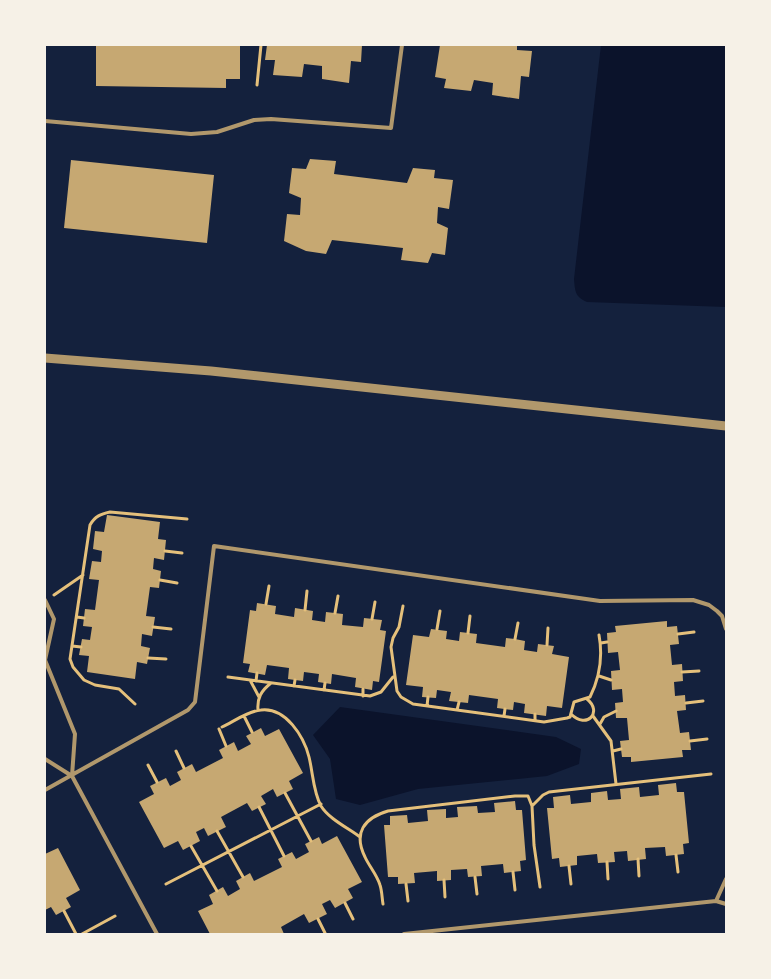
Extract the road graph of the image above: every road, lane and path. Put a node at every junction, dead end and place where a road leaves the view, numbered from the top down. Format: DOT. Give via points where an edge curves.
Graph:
graph roads {
  1 [pos="261,45"];
  2 [pos="402,45"];
  3 [pos="256,85"];
  4 [pos="45,121"];
  5 [pos="45,358"];
  6 [pos="726,426"];
  7 [pos="187,519"];
  8 [pos="89,539"];
  9 [pos="94,540"];
  10 [pos="165,550"];
  11 [pos="182,552"];
  12 [pos="84,568"];
  13 [pos="91,569"];
  14 [pos="83,575"];
  15 [pos="160,580"];
  16 [pos="177,583"];
  17 [pos="269,586"];
  18 [pos="307,592"];
  19 [pos="54,596"];
  20 [pos="338,596"];
  21 [pos="45,600"];
  22 [pos="375,602"];
  23 [pos="266,604"];
  24 [pos="403,606"];
  25 [pos="305,610"];
  26 [pos="440,612"];
  27 [pos="335,613"];
  28 [pos="470,616"];
  29 [pos="77,617"];
  30 [pos="84,618"];
  31 [pos="372,619"];
  32 [pos="518,623"];
  33 [pos="153,627"];
  34 [pos="548,628"];
  35 [pos="171,629"];
  36 [pos="726,629"];
  37 [pos="437,630"];
  38 [pos="694,632"];
  39 [pos="468,633"];
  40 [pos="678,634"];
  41 [pos="599,635"];
  42 [pos="514,639"];
  43 [pos="607,642"];
  44 [pos="600,643"];
  45 [pos="547,645"];
  46 [pos="72,646"];
  47 [pos="81,647"];
  48 [pos="148,658"];
  49 [pos="45,660"];
  50 [pos="166,660"];
  51 [pos="699,671"];
  52 [pos="682,672"];
  53 [pos="257,673"];
  54 [pos="394,676"];
  55 [pos="598,676"];
  56 [pos="228,677"];
  57 [pos="250,680"];
  58 [pos="295,680"];
  59 [pos="611,680"];
  60 [pos="256,681"];
  61 [pos="271,683"];
  62 [pos="325,683"];
  63 [pos="294,686"];
  64 [pos="363,688"];
  65 [pos="324,690"];
  66 [pos="362,696"];
  67 [pos="259,697"];
  68 [pos="428,698"];
  69 [pos="587,698"];
  70 [pos="703,701"];
  71 [pos="459,702"];
  72 [pos="686,703"];
  73 [pos="135,704"];
  74 [pos="427,706"];
  75 [pos="505,709"];
  76 [pos="258,710"];
  77 [pos="457,710"];
  78 [pos="616,711"];
  79 [pos="535,714"];
  80 [pos="571,714"];
  81 [pos="244,716"];
  82 [pos="504,716"];
  83 [pos="593,716"];
  84 [pos="535,720"];
  85 [pos="600,724"];
  86 [pos="252,732"];
  87 [pos="707,739"];
  88 [pos="690,741"];
  89 [pos="226,746"];
  90 [pos="621,749"];
  91 [pos="176,751"];
  92 [pos="613,751"];
  93 [pos="45,759"];
  94 [pos="148,766"];
  95 [pos="184,768"];
  96 [pos="711,774"];
  97 [pos="72,776"];
  98 [pos="667,778"];
  99 [pos="157,782"];
  100 [pos="616,784"];
  101 [pos="668,784"];
  102 [pos="599,786"];
  103 [pos="45,790"];
  104 [pos="560,791"];
  105 [pos="599,792"];
  106 [pos="286,793"];
  107 [pos="561,796"];
  108 [pos="320,804"];
  109 [pos="532,806"];
  110 [pos="259,808"];
  111 [pos="397,810"];
  112 [pos="297,816"];
  113 [pos="398,816"];
  114 [pos="270,830"];
  115 [pos="217,831"];
  116 [pos="360,837"];
  117 [pos="311,841"];
  118 [pos="192,846"];
  119 [pos="228,851"];
  120 [pos="676,855"];
  121 [pos="284,856"];
  122 [pos="638,860"];
  123 [pos="606,862"];
  124 [pos="202,865"];
  125 [pos="569,866"];
  126 [pos="513,872"];
  127 [pos="678,872"];
  128 [pos="639,876"];
  129 [pos="243,877"];
  130 [pos="475,877"];
  131 [pos="608,879"];
  132 [pos="726,879"];
  133 [pos="444,880"];
  134 [pos="166,884"];
  135 [pos="406,884"];
  136 [pos="571,884"];
  137 [pos="540,887"];
  138 [pos="515,890"];
  139 [pos="217,891"];
  140 [pos="477,894"];
  141 [pos="445,897"];
  142 [pos="716,900"];
  143 [pos="408,901"];
  144 [pos="345,903"];
  145 [pos="383,904"];
  146 [pos="726,904"];
  147 [pos="64,911"];
  148 [pos="115,916"];
  149 [pos="318,918"];
  150 [pos="353,919"];
  151 [pos="325,933"];
  152 [pos="76,934"];
  153 [pos="82,934"];
  154 [pos="157,934"];
  155 [pos="404,934"];
  1 -- 3 [label="path"];
  2 -- 4 [label="lane" via="391,128 271,119 254,120 217,132 191,134"];
  5 -- 6 [label="street" via="211,371"];
  7 -- 8 [label="path" via="110,512 94,518 90,524"];
  8 -- 9 [label="path"];
  8 -- 12 [label="path"];
  10 -- 11 [label="path"];
  12 -- 13 [label="path"];
  12 -- 14 [label="path"];
  14 -- 19 [label="path"];
  14 -- 29 [label="path"];
  15 -- 16 [label="path"];
  17 -- 23 [label="path"];
  18 -- 25 [label="path"];
  20 -- 27 [label="path"];
  21 -- 49 [label="lane" via="54,619"];
  22 -- 31 [label="path"];
  24 -- 54 [label="path" via="391,647"];
  26 -- 37 [label="path"];
  28 -- 39 [label="path"];
  29 -- 30 [label="path"];
  29 -- 46 [label="path"];
  32 -- 42 [label="path"];
  33 -- 35 [label="path"];
  34 -- 45 [label="path"];
  36 -- 97 [label="lane" via="717,611 693,600 600,602 214,546 195,702 188,710"];
  38 -- 40 [label="path"];
  41 -- 44 [label="path"];
  43 -- 44 [label="path"];
  44 -- 55 [label="path"];
  46 -- 47 [label="path"];
  46 -- 73 [label="path" via="72,667 84,680 119,689"];
  48 -- 50 [label="path"];
  49 -- 97 [label="lane" via="75,734"];
  51 -- 52 [label="path"];
  53 -- 60 [label="path"];
  54 -- 66 [label="path" via="381,692"];
  54 -- 74 [label="path" via="401,698"];
  55 -- 59 [label="path"];
  55 -- 69 [label="path"];
  56 -- 57 [label="path"];
  57 -- 60 [label="path"];
  57 -- 67 [label="path"];
  58 -- 63 [label="path"];
  60 -- 61 [label="path"];
  61 -- 63 [label="path"];
  61 -- 67 [label="path"];
  62 -- 65 [label="path"];
  63 -- 65 [label="path"];
  64 -- 66 [label="path"];
  65 -- 66 [label="path"];
  67 -- 76 [label="path"];
  68 -- 74 [label="path"];
  69 -- 80 [label="path" via="574,702"];
  69 -- 83 [label="path" via="594,708"];
  70 -- 72 [label="path"];
  71 -- 77 [label="path"];
  74 -- 77 [label="path"];
  75 -- 82 [label="path"];
  76 -- 81 [label="path"];
  76 -- 108 [label="path" via="276,713 301,734"];
  77 -- 82 [label="path"];
  78 -- 85 [label="path"];
  79 -- 84 [label="path"];
  80 -- 83 [label="path" via="581,721"];
  80 -- 84 [label="path" via="560,720"];
  81 -- 86 [label="path"];
  81 -- 89 [label="path" via="220,728"];
  82 -- 84 [label="path"];
  83 -- 85 [label="path"];
  85 -- 92 [label="path" via="611,741"];
  87 -- 88 [label="path"];
  90 -- 92 [label="path"];
  91 -- 95 [label="path"];
  92 -- 100 [label="path"];
  93 -- 97 [label="lane"];
  94 -- 99 [label="path"];
  96 -- 98 [label="path"];
  97 -- 103 [label="lane"];
  97 -- 154 [label="lane"];
  98 -- 100 [label="path" via="629,785"];
  98 -- 101 [label="path"];
  100 -- 102 [label="path"];
  102 -- 104 [label="path"];
  102 -- 105 [label="path"];
  104 -- 107 [label="path"];
  104 -- 109 [label="path" via="543,795"];
  106 -- 112 [label="path"];
  108 -- 112 [label="path"];
  108 -- 116 [label="path"];
  109 -- 111 [label="path" via="528,796"];
  109 -- 137 [label="path"];
  110 -- 114 [label="path"];
  111 -- 113 [label="path"];
  111 -- 116 [label="path" via="369,818"];
  112 -- 114 [label="path"];
  112 -- 117 [label="path"];
  114 -- 119 [label="path"];
  114 -- 121 [label="path"];
  115 -- 119 [label="path"];
  116 -- 145 [label="path" via="362,851 380,885"];
  118 -- 124 [label="path"];
  119 -- 124 [label="path"];
  119 -- 129 [label="path"];
  120 -- 127 [label="path"];
  122 -- 128 [label="path"];
  123 -- 131 [label="path"];
  124 -- 134 [label="path"];
  124 -- 139 [label="path"];
  125 -- 136 [label="path"];
  126 -- 138 [label="path"];
  130 -- 140 [label="path"];
  132 -- 142 [label="lane"];
  133 -- 141 [label="path"];
  135 -- 143 [label="path"];
  142 -- 146 [label="lane"];
  142 -- 155 [label="lane"];
  144 -- 150 [label="path"];
  147 -- 152 [label="path"];
  148 -- 153 [label="path"];
  149 -- 151 [label="path"];
}
